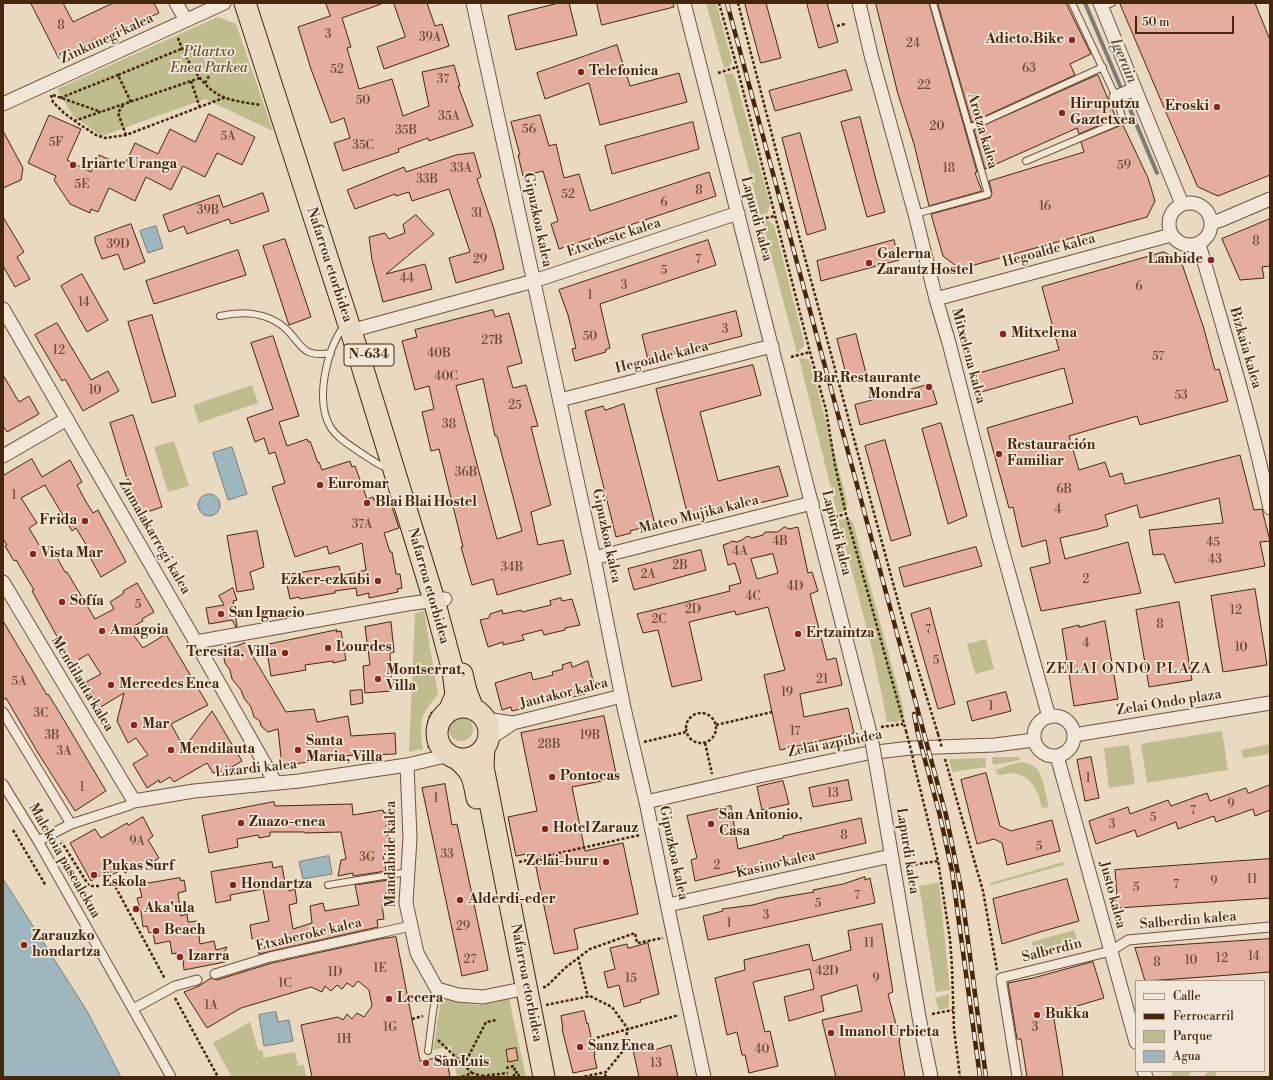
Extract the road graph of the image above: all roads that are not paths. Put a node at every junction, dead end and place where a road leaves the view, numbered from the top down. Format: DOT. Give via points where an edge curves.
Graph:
graph roads {
  1 [pos="176,3"];
  2 [pos="224,3"];
  3 [pos="245,3"];
  4 [pos="256,3"];
  5 [pos="473,3"];
  6 [pos="684,3"];
  7 [pos="859,3"];
  8 [pos="933,3"];
  9 [pos="1072,3"];
  10 [pos="1104,4"];
  11 [pos="186,20"];
  12 [pos="1103,68"];
  13 [pos="1135,89"];
  14 [pos="1116,97"];
  15 [pos="3,104"];
  16 [pos="969,128"];
  17 [pos="1026,161"];
  18 [pos="1270,199"];
  19 [pos="1182,204"];
  20 [pos="738,213"];
  21 [pos="915,214"];
  22 [pos="1211,223"];
  23 [pos="1172,235"];
  24 [pos="1199,244"];
  25 [pos="534,281"];
  26 [pos="936,299"];
  27 [pos="3,309"];
  28 [pos="220,316"];
  29 [pos="353,323"];
  30 [pos="772,346"];
  31 [pos="331,353"];
  32 [pos="560,400"];
  33 [pos="67,419"];
  34 [pos="3,456"];
  35 [pos="396,470"];
  36 [pos="812,503"];
  37 [pos="1270,508"];
  38 [pos="594,558"];
  39 [pos="3,582"];
  40 [pos="440,600"];
  41 [pos="196,642"];
  42 [pos="622,696"];
  43 [pos="1270,703"];
  44 [pos="449,711"];
  45 [pos="3,712"];
  46 [pos="1049,717"];
  47 [pos="513,723"];
  48 [pos="483,729"];
  49 [pos="1074,735"];
  50 [pos="1034,740"];
  51 [pos="1057,756"];
  52 [pos="453,757"];
  53 [pos="407,765"];
  54 [pos="275,782"];
  55 [pos="3,784"];
  56 [pos="646,802"];
  57 [pos="132,803"];
  58 [pos="71,824"];
  59 [pos="38,842"];
  60 [pos="891,856"];
  61 [pos="408,872"];
  62 [pos="328,885"];
  63 [pos="668,905"];
  64 [pos="411,926"];
  65 [pos="1270,927"];
  66 [pos="1111,950"];
  67 [pos="215,974"];
  68 [pos="197,980"];
  69 [pos="528,988"];
  70 [pos="437,989"];
  71 [pos="133,1009"];
  72 [pos="1135,1038"];
  73 [pos="428,1051"];
  74 [pos="524,1075"];
  75 [pos="171,1077"];
  76 [pos="544,1077"];
  77 [pos="704,1077"];
  78 [pos="930,1077"];
  79 [pos="1017,1077"];
  1 -- 11 [label="street"];
  2 -- 11 [label="street, Zinkunegi kalea"];
  3 -- 29 [label="highway, Nafarroa etorbidea / N-634"];
  4 -- 29 [label="highway, Nafarroa etorbidea / N-634"];
  5 -- 25 [label="street, Gipuzkoa kalea"];
  6 -- 20 [label="street, Lapurdi kalea"];
  7 -- 21 [label="street, Mitxelena kalea"];
  8 -- 16 [label="lane, Arotza kalea"];
  9 -- 12 [label="lane"];
  10 -- 13 [label="street"];
  11 -- 15 [label="street, Zinkunegi kalea"];
  12 -- 14 [label="lane"];
  12 -- 16 [label="lane"];
  13 -- 14 [label="street"];
  13 -- 19 [label="street"];
  14 -- 17 [label="lane" via="1123,120"];
  16 -- 21 [label="lane, Arotza kalea" via="988,194"];
  18 -- 22 [label="street"];
  19 -- 22 [label="street" via="1189,202 1202,206 1207,211"];
  19 -- 23 [label="street" via="1175,208 1169,217"];
  20 -- 25 [label="street, Etxebeste kalea"];
  20 -- 30 [label="street, Lapurdi kalea"];
  21 -- 26 [label="street, Mitxelena kalea"];
  22 -- 24 [label="street" via="1209,234"];
  23 -- 24 [label="street" via="1183,244"];
  23 -- 26 [label="street, Hegoalde kalea"];
  24 -- 37 [label="street, Bizkaia kalea" via="1244,403"];
  25 -- 29 [label="street, Etxebeste kalea"];
  25 -- 32 [label="street, Gipuzkoa kalea"];
  26 -- 46 [label="street, Mitxelena kalea"];
  27 -- 33 [label="street, Zumalakarregi kalea"];
  28 -- 31 [label="lane" via="244,313 264,316 286,329 303,350 310,354"];
  29 -- 31 [label="lane" via="339,333"];
  29 -- 35 [label="highway, Nafarroa etorbidea / N-634"];
  29 -- 40 [label="highway, Nafarroa etorbidea / N-634"];
  30 -- 32 [label="street, Hegoalde kalea"];
  30 -- 36 [label="street, Lapurdi kalea"];
  31 -- 35 [label="lane" via="322,404 330,427 345,442 385,467"];
  32 -- 38 [label="street, Gipuzkoa kalea"];
  33 -- 34 [label="street"];
  33 -- 41 [label="street, Zumalakarregi kalea"];
  35 -- 40 [label="highway, Nafarroa etorbidea / N-634"];
  36 -- 38 [label="street, Mateo Mujika kalea"];
  36 -- 60 [label="street, Lapurdi kalea, bridge" via="874,732 877,770"];
  38 -- 42 [label="street, Gipuzkoa kalea"];
  39 -- 57 [label="street, Mendilauta kalea"];
  40 -- 41 [label="street"];
  40 -- 44 [label="highway, Nafarroa etorbidea / N-634" via="456,695"];
  40 -- 48 [label="highway, Nafarroa etorbidea / N-634" via="466,691"];
  41 -- 54 [label="street, Zumalakarregi kalea"];
  42 -- 47 [label="street, Jautakor kalea"];
  42 -- 56 [label="street, Gipuzkoa kalea"];
  43 -- 49 [label="street, Zelai Ondo plaza"];
  44 -- 48 [label="highway" via="461,708"];
  44 -- 52 [label="highway, N-634" via="438,725 437,734 444,751"];
  45 -- 58 [label="street, Malekoia pasealekua"];
  46 -- 49 [label="street" via="1064,719 1071,726"];
  46 -- 50 [label="street" via="1037,725"];
  47 -- 48 [label="street, Jautakor kalea"];
  47 -- 48 [label="street, Jautakor kalea"];
  48 -- 52 [label="highway" via="475,756 466,759"];
  48 -- 69 [label="highway, Nafarroa etorbidea / N-634" via="483,767"];
  49 -- 51 [label="street" via="1069,749"];
  50 -- 51 [label="street" via="1042,753"];
  50 -- 56 [label="street, Zelai azpibidea" via="868,753"];
  51 -- 66 [label="street, Justo kalea"];
  52 -- 53 [label="street, Lizardi kalea" via="441,757"];
  52 -- 69 [label="highway, Nafarroa etorbidea / N-634" via="473,776"];
  53 -- 54 [label="street, Lizardi kalea" via="299,781"];
  53 -- 61 [label="street, Mandabide kalea" via="410,838"];
  54 -- 57 [label="street, Lizardi kalea" via="194,791"];
  55 -- 59 [label="street, Malekoia pasealekua"];
  56 -- 63 [label="street, Gipuzkoa kalea"];
  57 -- 58 [label="street, Lizardi kalea"];
  58 -- 59 [label="street, Lizardi kalea"];
  59 -- 71 [label="street, Malekoia pasealekua"];
  60 -- 63 [label="street, Kasino kalea"];
  60 -- 78 [label="street, Lapurdi kalea"];
  61 -- 62 [label="lane"];
  61 -- 64 [label="street, Mandabide kalea" via="406,903"];
  63 -- 77 [label="street, Gipuzkoa kalea"];
  64 -- 67 [label="street, Etxaberoke kalea" via="270,957"];
  64 -- 70 [label="street, Mandabide kalea" via="417,953"];
  65 -- 66 [label="street, Salberdin kalea" via="1128,940"];
  66 -- 72 [label="street, Justo kalea"];
  66 -- 79 [label="street, Salberdin" via="999,978"];
  68 -- 71 [label="street" via="170,988"];
  69 -- 70 [label="street" via="483,996 458,995"];
  69 -- 74 [label="highway, Nafarroa etorbidea / N-634"];
  69 -- 76 [label="highway, Nafarroa etorbidea / N-634"];
  70 -- 73 [label="lane"];
  71 -- 75 [label="street, Malekoia pasealekua"];
}
